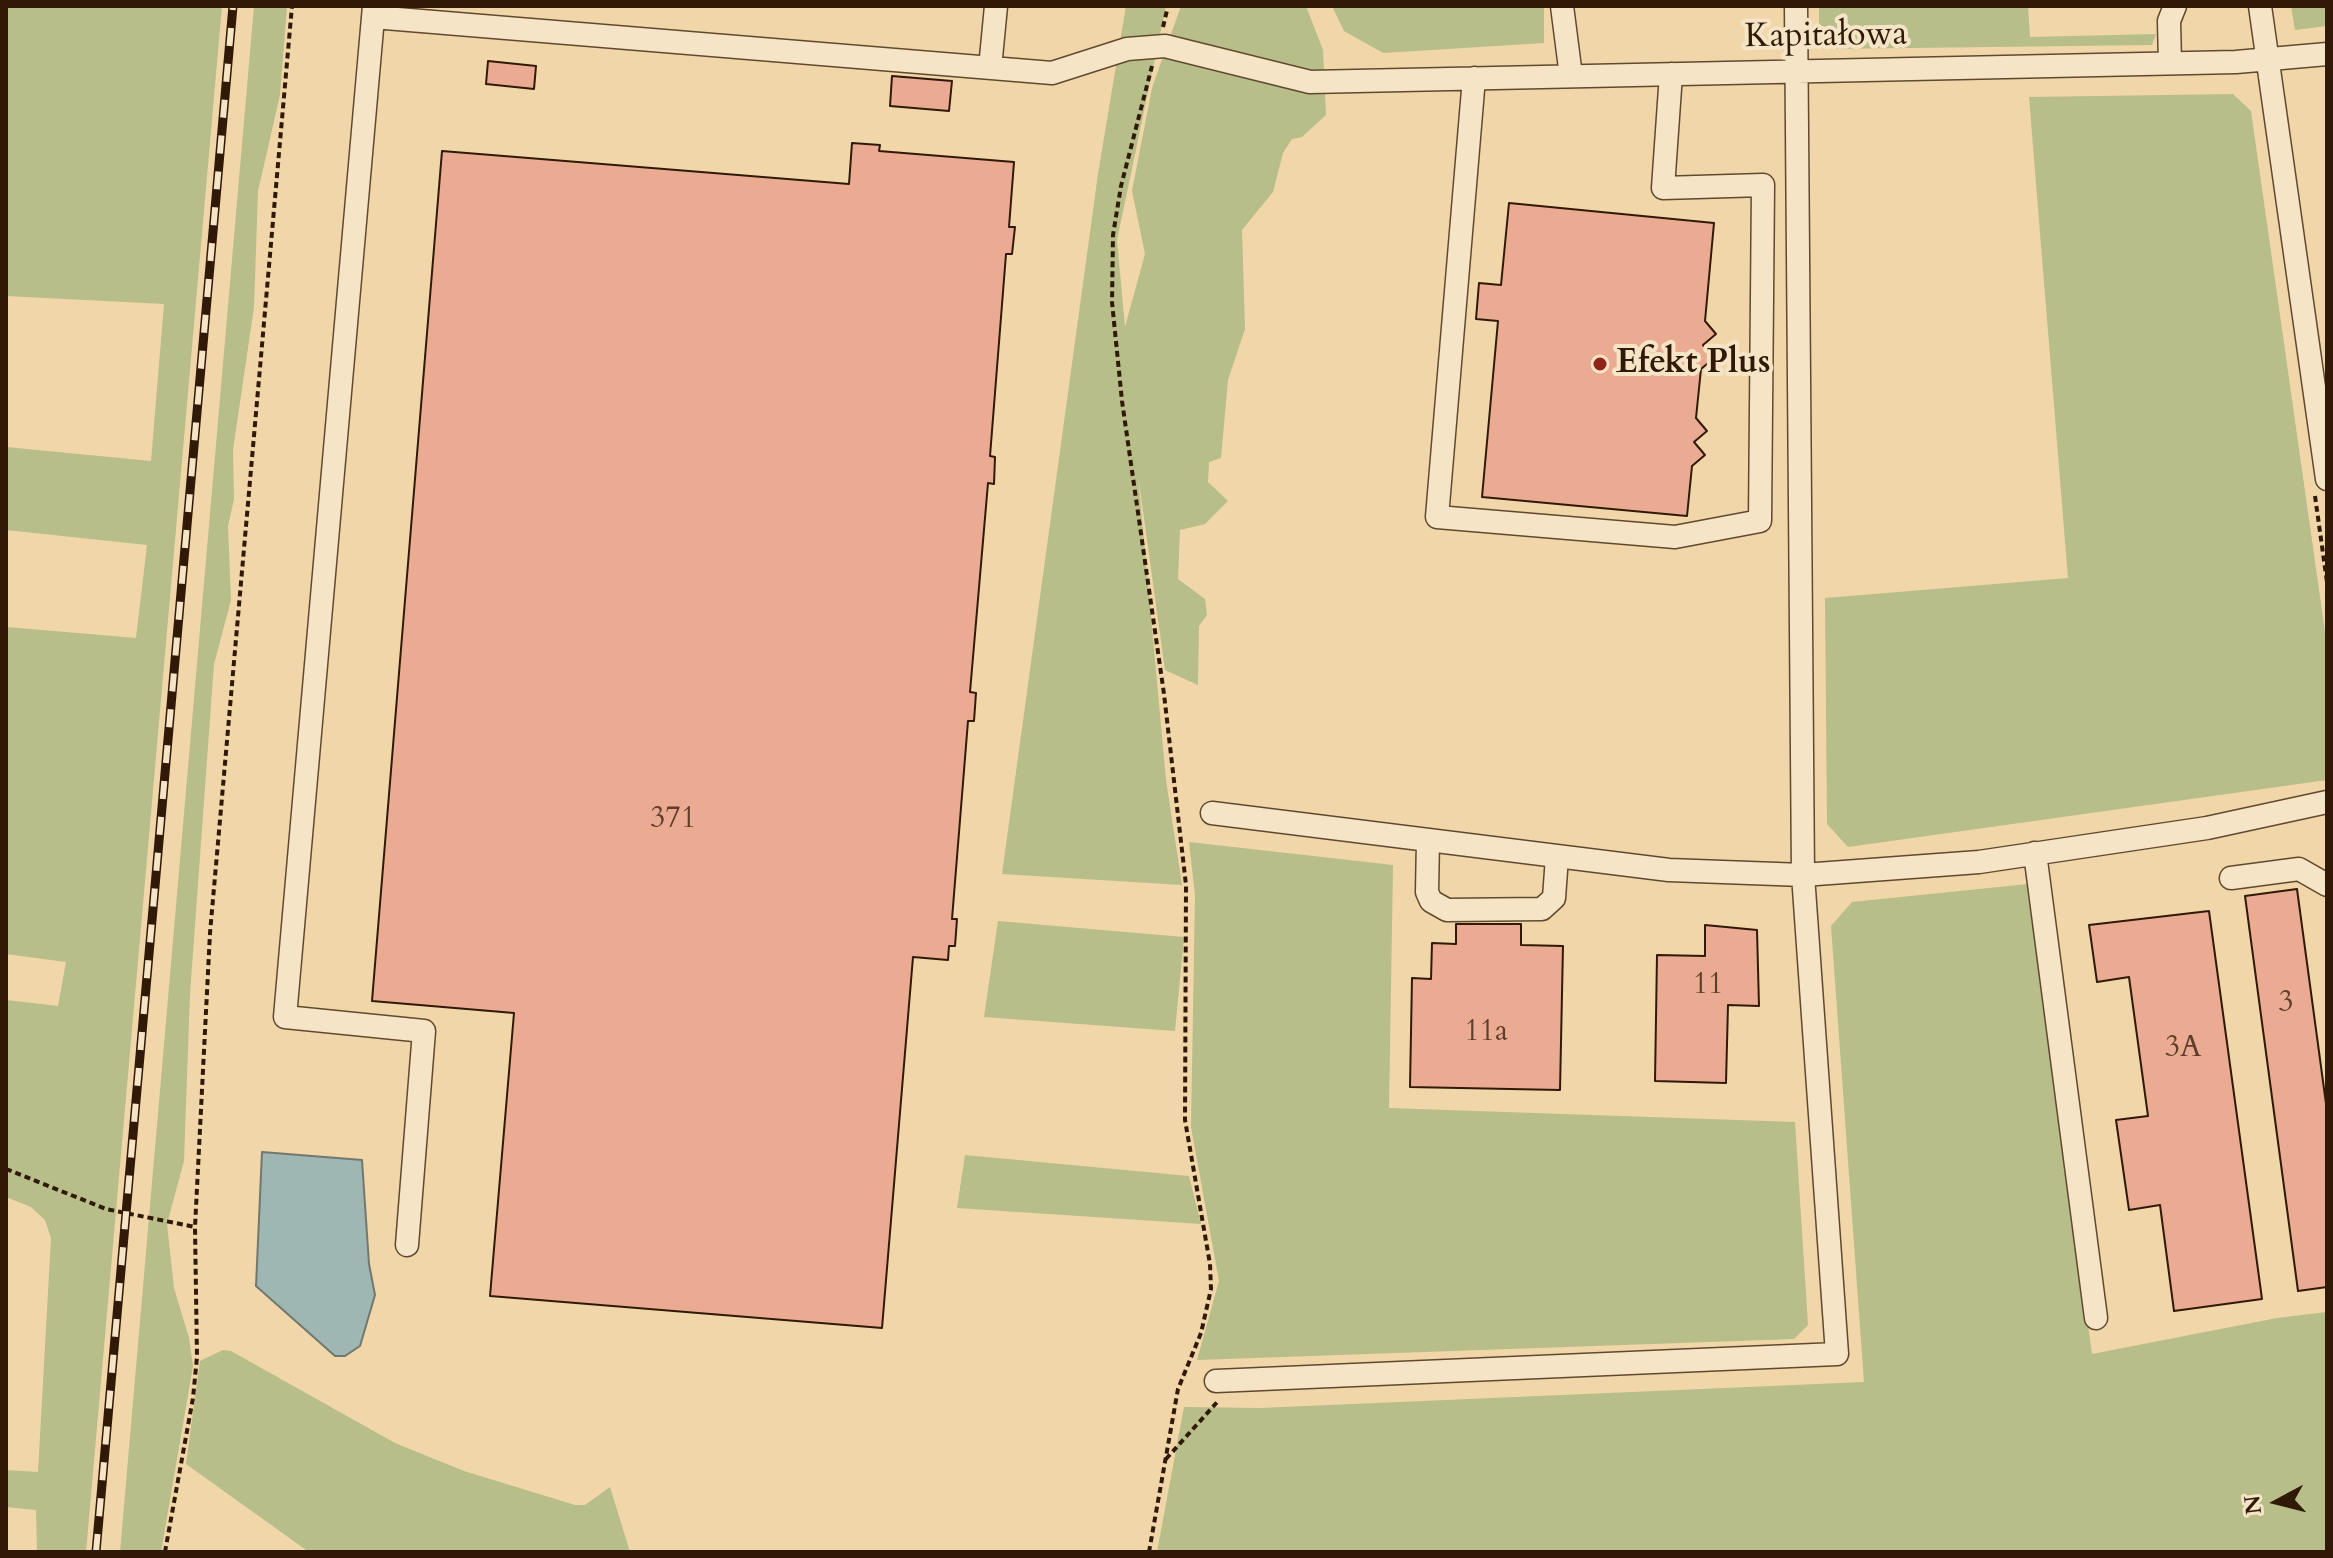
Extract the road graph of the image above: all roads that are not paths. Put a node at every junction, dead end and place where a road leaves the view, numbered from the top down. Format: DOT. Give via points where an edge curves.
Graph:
graph roads {
  1 [pos="996,6"];
  2 [pos="1562,6"];
  3 [pos="1796,6"];
  4 [pos="2175,6"];
  5 [pos="2260,6"];
  6 [pos="373,12"];
  7 [pos="2327,54"];
  8 [pos="2267,60"];
  9 [pos="2170,63"];
  10 [pos="990,68"];
  11 [pos="1797,72"];
  12 [pos="1671,74"];
  13 [pos="1571,76"];
  14 [pos="1474,78"];
  15 [pos="2327,479"];
  16 [pos="2327,802"];
  17 [pos="1212,813"];
  18 [pos="1428,840"];
  19 [pos="2035,853"];
  20 [pos="1557,857"];
  21 [pos="1803,875"];
  22 [pos="2231,878"];
  23 [pos="2327,885"];
  24 [pos="407,1245"];
  25 [pos="2096,1318"];
  26 [pos="1221,1381"];
  1 -- 10 [label="street"];
  2 -- 13 [label="street"];
  3 -- 11 [label="street"];
  4 -- 9 [label="street" via="2169,21"];
  5 -- 8 [label="street"];
  6 -- 10 [label="street"];
  6 -- 24 [label="street" via="285,1017 424,1031"];
  7 -- 8 [label="street, Kapitałowa"];
  8 -- 9 [label="street, Kapitałowa"];
  8 -- 15 [label="street"];
  9 -- 11 [label="street, Kapitałowa"];
  10 -- 14 [label="street, Kapitałowa" via="1052,73 1127,49 1162,46 1290,79"];
  11 -- 12 [label="street, Kapitałowa"];
  11 -- 21 [label="street"];
  12 -- 13 [label="street, Kapitałowa"];
  12 -- 14 [label="street" via="1663,188 1763,185 1760,521 1675,537 1437,517"];
  13 -- 14 [label="street, Kapitałowa"];
  16 -- 19 [label="street" via="2207,828"];
  17 -- 18 [label="street"];
  18 -- 20 [label="street"];
  18 -- 20 [label="street" via="1427,892 1431,901 1447,910 1542,909 1554,898"];
  19 -- 21 [label="street"];
  19 -- 25 [label="street"];
  20 -- 21 [label="street" via="1669,870"];
  21 -- 26 [label="street" via="1837,1354"];
  22 -- 23 [label="street" via="2299,869"];
}
